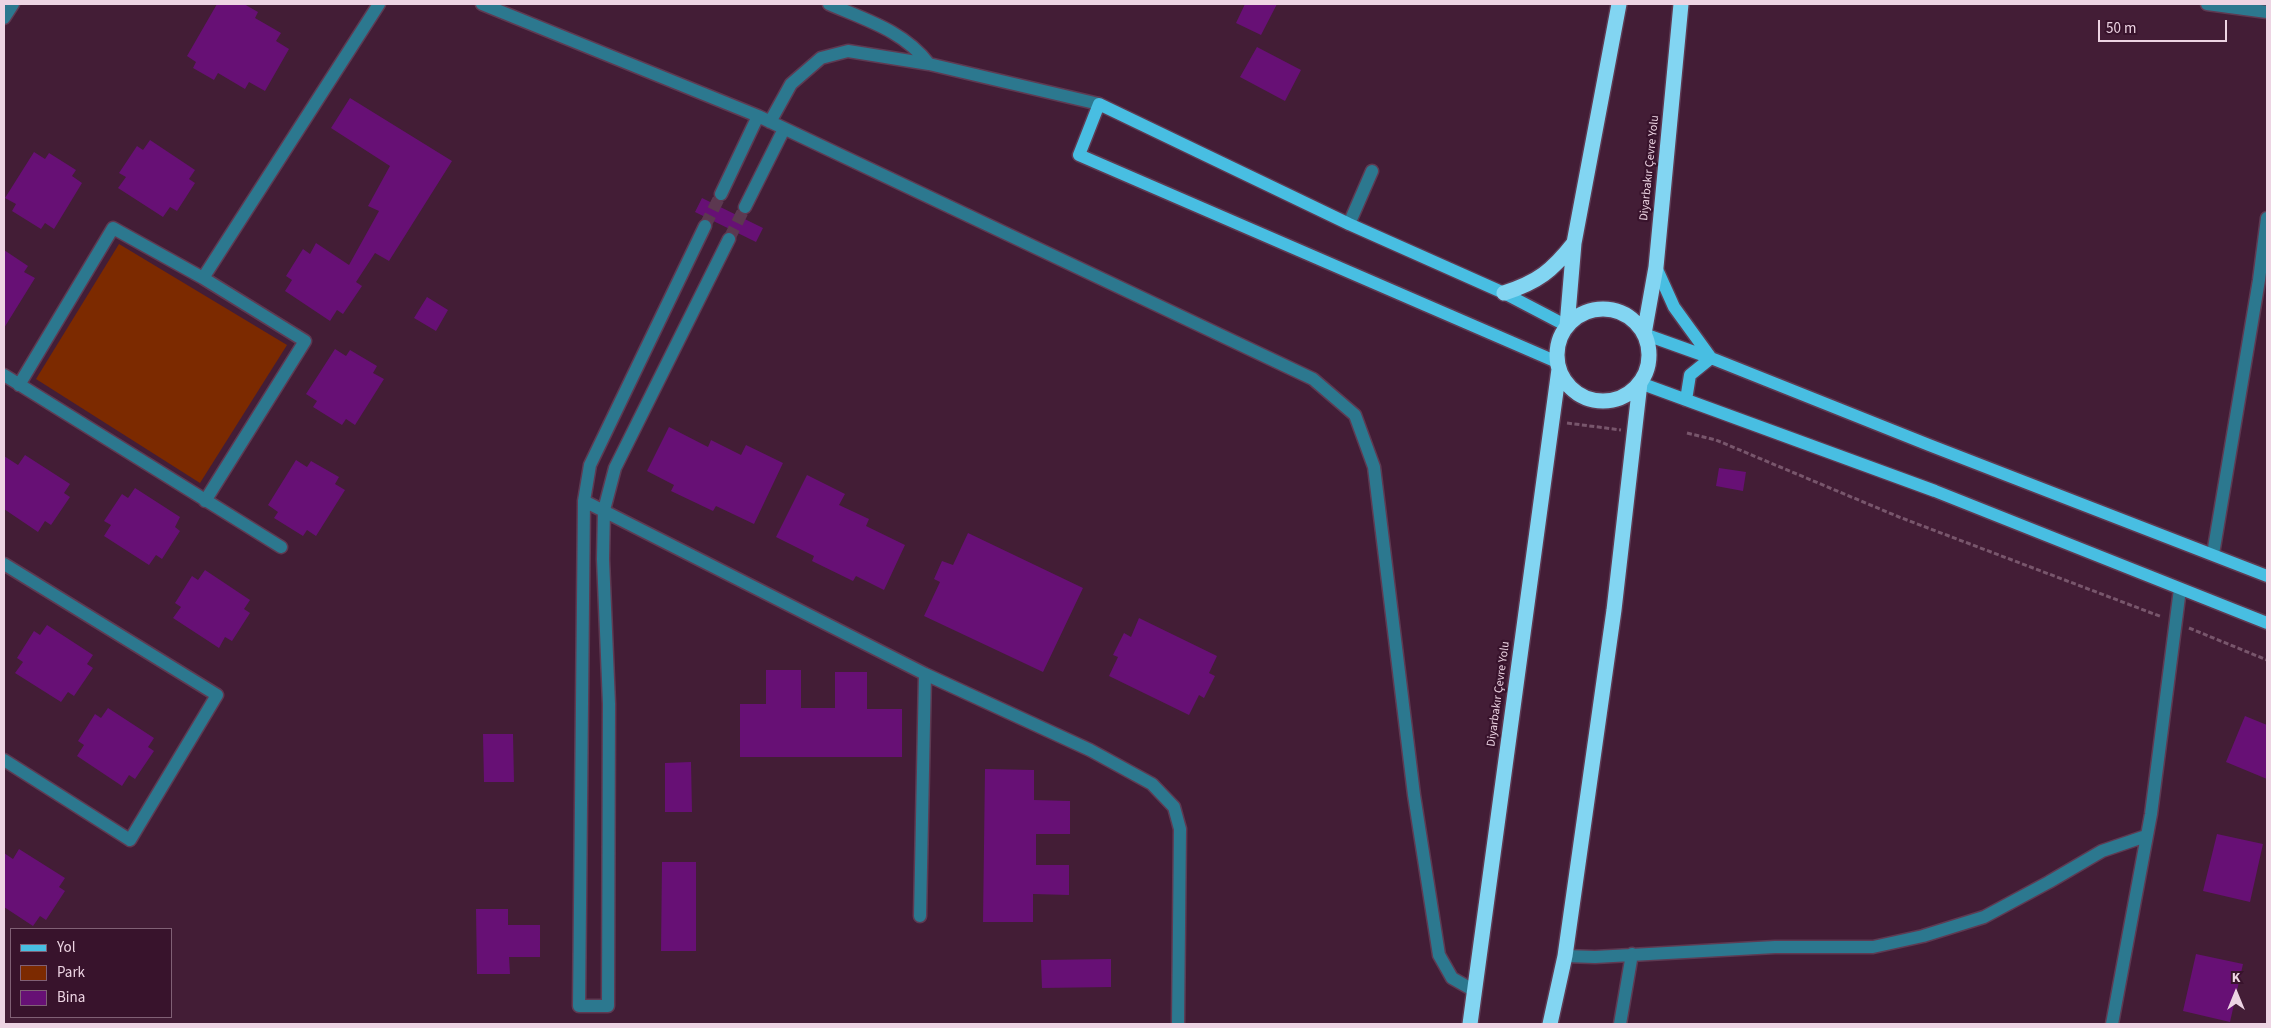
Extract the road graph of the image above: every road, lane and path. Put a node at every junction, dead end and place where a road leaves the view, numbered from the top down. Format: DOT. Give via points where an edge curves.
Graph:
graph roads {
  1 [pos="13,4"];
  2 [pos="379,4"];
  3 [pos="482,4"];
  4 [pos="829,4"];
  5 [pos="1619,4"];
  6 [pos="1682,4"];
  7 [pos="2207,4"];
  8 [pos="2267,12"];
  9 [pos="4,18"];
  10 [pos="929,64"];
  11 [pos="1098,104"];
  12 [pos="758,116"];
  13 [pos="770,122"];
  14 [pos="784,129"];
  15 [pos="1372,171"];
  16 [pos="721,194"];
  17 [pos="745,207"];
  18 [pos="2267,218"];
  19 [pos="1349,224"];
  20 [pos="705,226"];
  21 [pos="729,239"];
  22 [pos="1574,243"];
  23 [pos="1656,267"];
  24 [pos="203,278"];
  25 [pos="1504,293"];
  26 [pos="1567,326"];
  27 [pos="1644,334"];
  28 [pos="1711,358"];
  29 [pos="1558,365"];
  30 [pos="4,375"];
  31 [pos="1640,383"];
  32 [pos="19,385"];
  33 [pos="1686,400"];
  34 [pos="1563,423"];
  35 [pos="1622,430"];
  36 [pos="1687,433"];
  37 [pos="205,501"];
  38 [pos="584,501"];
  39 [pos="604,510"];
  40 [pos="281,547"];
  41 [pos="2213,554"];
  42 [pos="4,564"];
  43 [pos="2267,576"];
  44 [pos="2180,589"];
  45 [pos="2176,622"];
  46 [pos="2267,623"];
  47 [pos="2267,660"];
  48 [pos="925,674"];
  49 [pos="4,760"];
  50 [pos="2146,836"];
  51 [pos="920,916"];
  52 [pos="1632,954"];
  53 [pos="1565,956"];
  54 [pos="1473,990"];
  55 [pos="1178,1024"];
  56 [pos="1470,1024"];
  57 [pos="1550,1024"];
  58 [pos="1620,1024"];
  59 [pos="2112,1024"];
  1 -- 9 [label="street"];
  2 -- 24 [label="street"];
  3 -- 12 [label="street"];
  4 -- 10 [label="street" via="900,36"];
  5 -- 22 [label="highway"];
  6 -- 23 [label="highway, Diyarbakır Çevre Yolu"];
  7 -- 8 [label="street"];
  10 -- 11 [label="street"];
  10 -- 13 [label="street" via="848,51 821,58 791,84"];
  11 -- 19 [label="main road"];
  11 -- 29 [label="main road" via="1079,155"];
  12 -- 13 [label="street"];
  12 -- 16 [label="street"];
  13 -- 14 [label="street"];
  14 -- 17 [label="street"];
  14 -- 54 [label="street" via="1313,379 1355,415 1374,468 1414,795 1437,946 1452,978"];
  15 -- 19 [label="street"];
  18 -- 41 [label="street"];
  19 -- 25 [label="main road"];
  20 -- 38 [label="street" via="590,465"];
  21 -- 39 [label="street" via="615,468"];
  22 -- 25 [label="highway" via="1556,265 1539,278"];
  22 -- 26 [label="highway"];
  23 -- 27 [label="highway, Diyarbakır Çevre Yolu"];
  23 -- 28 [label="main road" via="1674,307"];
  24 -- 32 [label="street" via="113,228"];
  24 -- 37 [label="street" via="305,340"];
  25 -- 26 [label="main road"];
  26 -- 27 [label="highway" via="1588,311 1601,308 1627,315"];
  26 -- 29 [label="highway" via="1557,349"];
  27 -- 28 [label="main road"];
  27 -- 31 [label="highway" via="1649,346 1649,359"];
  28 -- 33 [label="main road" via="1690,375"];
  28 -- 41 [label="main road"];
  29 -- 31 [label="highway" via="1572,389 1595,400 1620,398"];
  29 -- 54 [label="highway, Diyarbakır Çevre Yolu"];
  30 -- 32 [label="street"];
  31 -- 33 [label="main road"];
  31 -- 53 [label="highway" via="1614,610"];
  32 -- 37 [label="street"];
  33 -- 44 [label="main road" via="1935,491"];
  34 -- 35 [label="path"];
  36 -- 45 [label="path" via="1716,440 1899,517"];
  37 -- 40 [label="street"];
  38 -- 39 [label="street"];
  38 -- 39 [label="street" via="579,1006 608,1006 609,704"];
  39 -- 48 [label="street"];
  41 -- 43 [label="main road"];
  42 -- 49 [label="street" via="217,695 130,840"];
  44 -- 45 [label="street"];
  44 -- 46 [label="main road"];
  45 -- 47 [label="path"];
  45 -- 50 [label="street"];
  48 -- 51 [label="street"];
  48 -- 55 [label="street" via="1090,750 1152,784 1174,807 1180,829"];
  50 -- 52 [label="street" via="2102,851 1984,916 1923,936 1873,946 1775,946"];
  50 -- 59 [label="street"];
  52 -- 53 [label="street"];
  52 -- 58 [label="street"];
  53 -- 57 [label="highway"];
  54 -- 56 [label="highway, Diyarbakır Çevre Yolu"];
}
